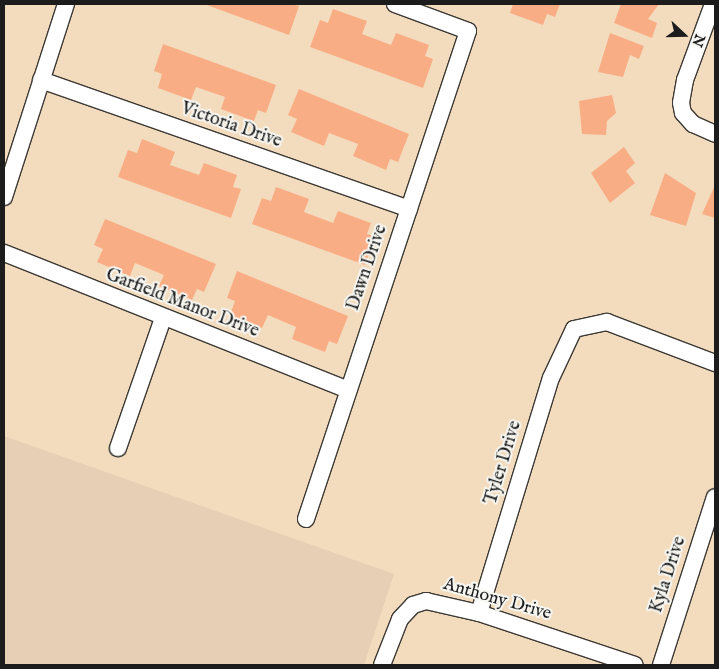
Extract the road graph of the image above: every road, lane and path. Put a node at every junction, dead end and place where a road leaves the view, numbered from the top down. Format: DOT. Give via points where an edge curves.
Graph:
graph roads {
  1 [pos="66,4"];
  2 [pos="396,4"];
  3 [pos="713,4"];
  4 [pos="41,80"];
  5 [pos="715,134"];
  6 [pos="4,197"];
  7 [pos="409,209"];
  8 [pos="4,253"];
  9 [pos="163,318"];
  10 [pos="715,363"];
  11 [pos="348,390"];
  12 [pos="118,448"];
  13 [pos="715,497"];
  14 [pos="306,519"];
  15 [pos="479,612"];
  16 [pos="382,665"];
  17 [pos="636,665"];
  18 [pos="661,665"];
  1 -- 4 [label="street"];
  2 -- 7 [label="street, Dawn Drive" via="468,31"];
  3 -- 5 [label="street" via="685,80 683,113 693,124"];
  4 -- 6 [label="street"];
  4 -- 7 [label="street, Victoria Drive"];
  7 -- 11 [label="street, Dawn Drive"];
  8 -- 9 [label="street, Garfield Manor Drive"];
  9 -- 11 [label="street, Garfield Manor Drive"];
  9 -- 12 [label="street"];
  10 -- 15 [label="street, Tyler Drive" via="608,322 574,329 551,378"];
  11 -- 14 [label="street, Dawn Drive"];
  13 -- 18 [label="street, Kyla Drive"];
  15 -- 16 [label="street, Anthony Drive" via="442,602 413,605 400,618"];
  15 -- 17 [label="street, Anthony Drive"];
}
